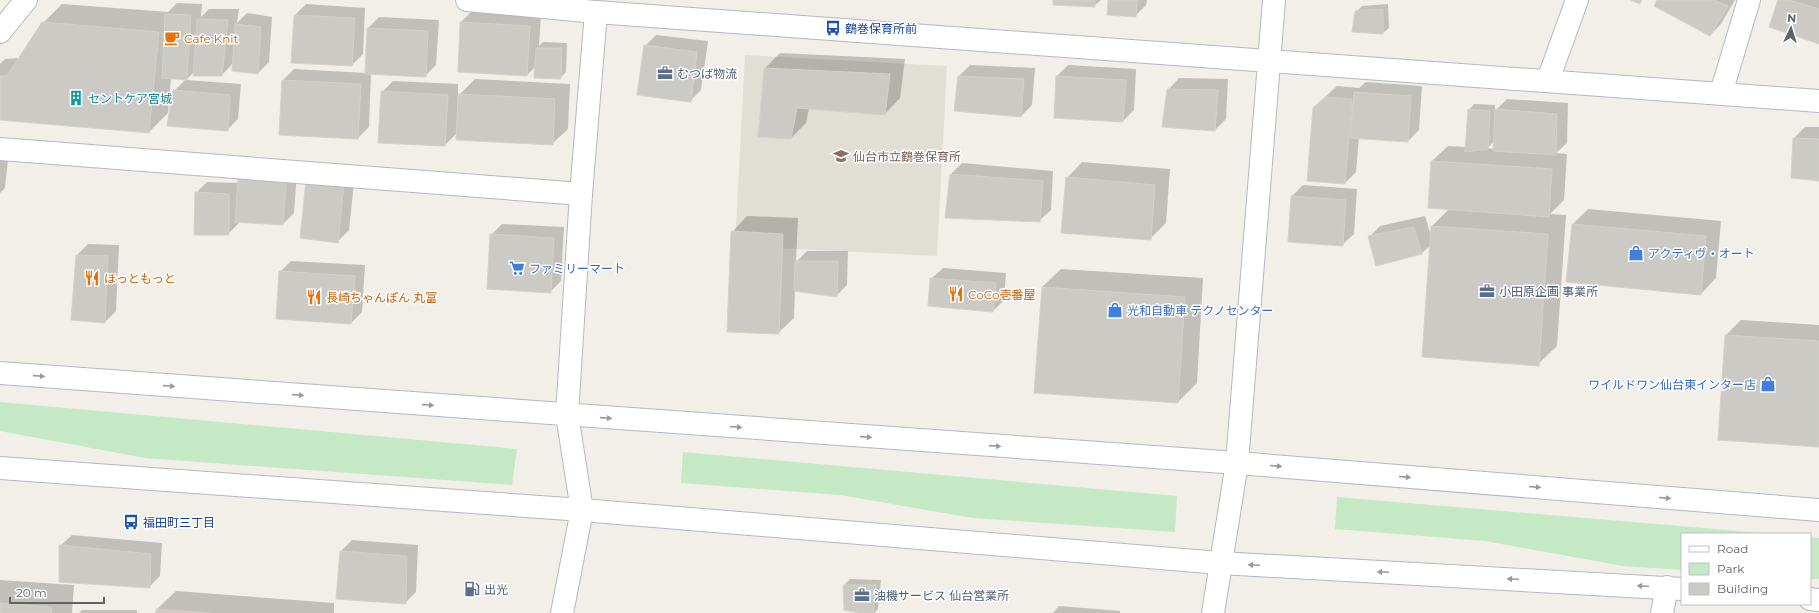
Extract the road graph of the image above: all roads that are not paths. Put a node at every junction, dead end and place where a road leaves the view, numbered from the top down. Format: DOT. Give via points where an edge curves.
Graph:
graph roads {
  1 [pos="26,0"];
  2 [pos="467,0"];
  3 [pos="1274,0"];
  4 [pos="1577,0"];
  5 [pos="1749,0"];
  6 [pos="596,6"];
  7 [pos="0,32"];
  8 [pos="1268,60"];
  9 [pos="1548,80"];
  10 [pos="1720,93"];
  11 [pos="1819,101"];
  12 [pos="0,149"];
  13 [pos="581,194"];
  14 [pos="0,373"];
  15 [pos="567,415"];
  16 [pos="1237,463"];
  17 [pos="0,468"];
  18 [pos="582,510"];
  19 [pos="1819,510"];
  20 [pos="1220,563"];
  21 [pos="1675,588"];
  22 [pos="562,613"];
  23 [pos="1213,613"];
  24 [pos="1662,613"];
  1 -- 7 [label="street"];
  2 -- 6 [label="street"];
  3 -- 8 [label="street"];
  4 -- 9 [label="street"];
  5 -- 10 [label="street"];
  6 -- 8 [label="street"];
  6 -- 13 [label="street"];
  8 -- 9 [label="street"];
  8 -- 16 [label="street"];
  9 -- 10 [label="street"];
  10 -- 11 [label="street"];
  12 -- 13 [label="street"];
  13 -- 15 [label="street"];
  14 -- 15 [label="street, one-way"];
  15 -- 16 [label="street, one-way"];
  15 -- 18 [label="street"];
  16 -- 19 [label="street, one-way"];
  16 -- 20 [label="street"];
  17 -- 18 [label="street"];
  18 -- 20 [label="street"];
  18 -- 22 [label="street"];
  21 -- 20 [label="street, one-way"];
  20 -- 23 [label="street"];
  21 -- 24 [label="street"];
}
